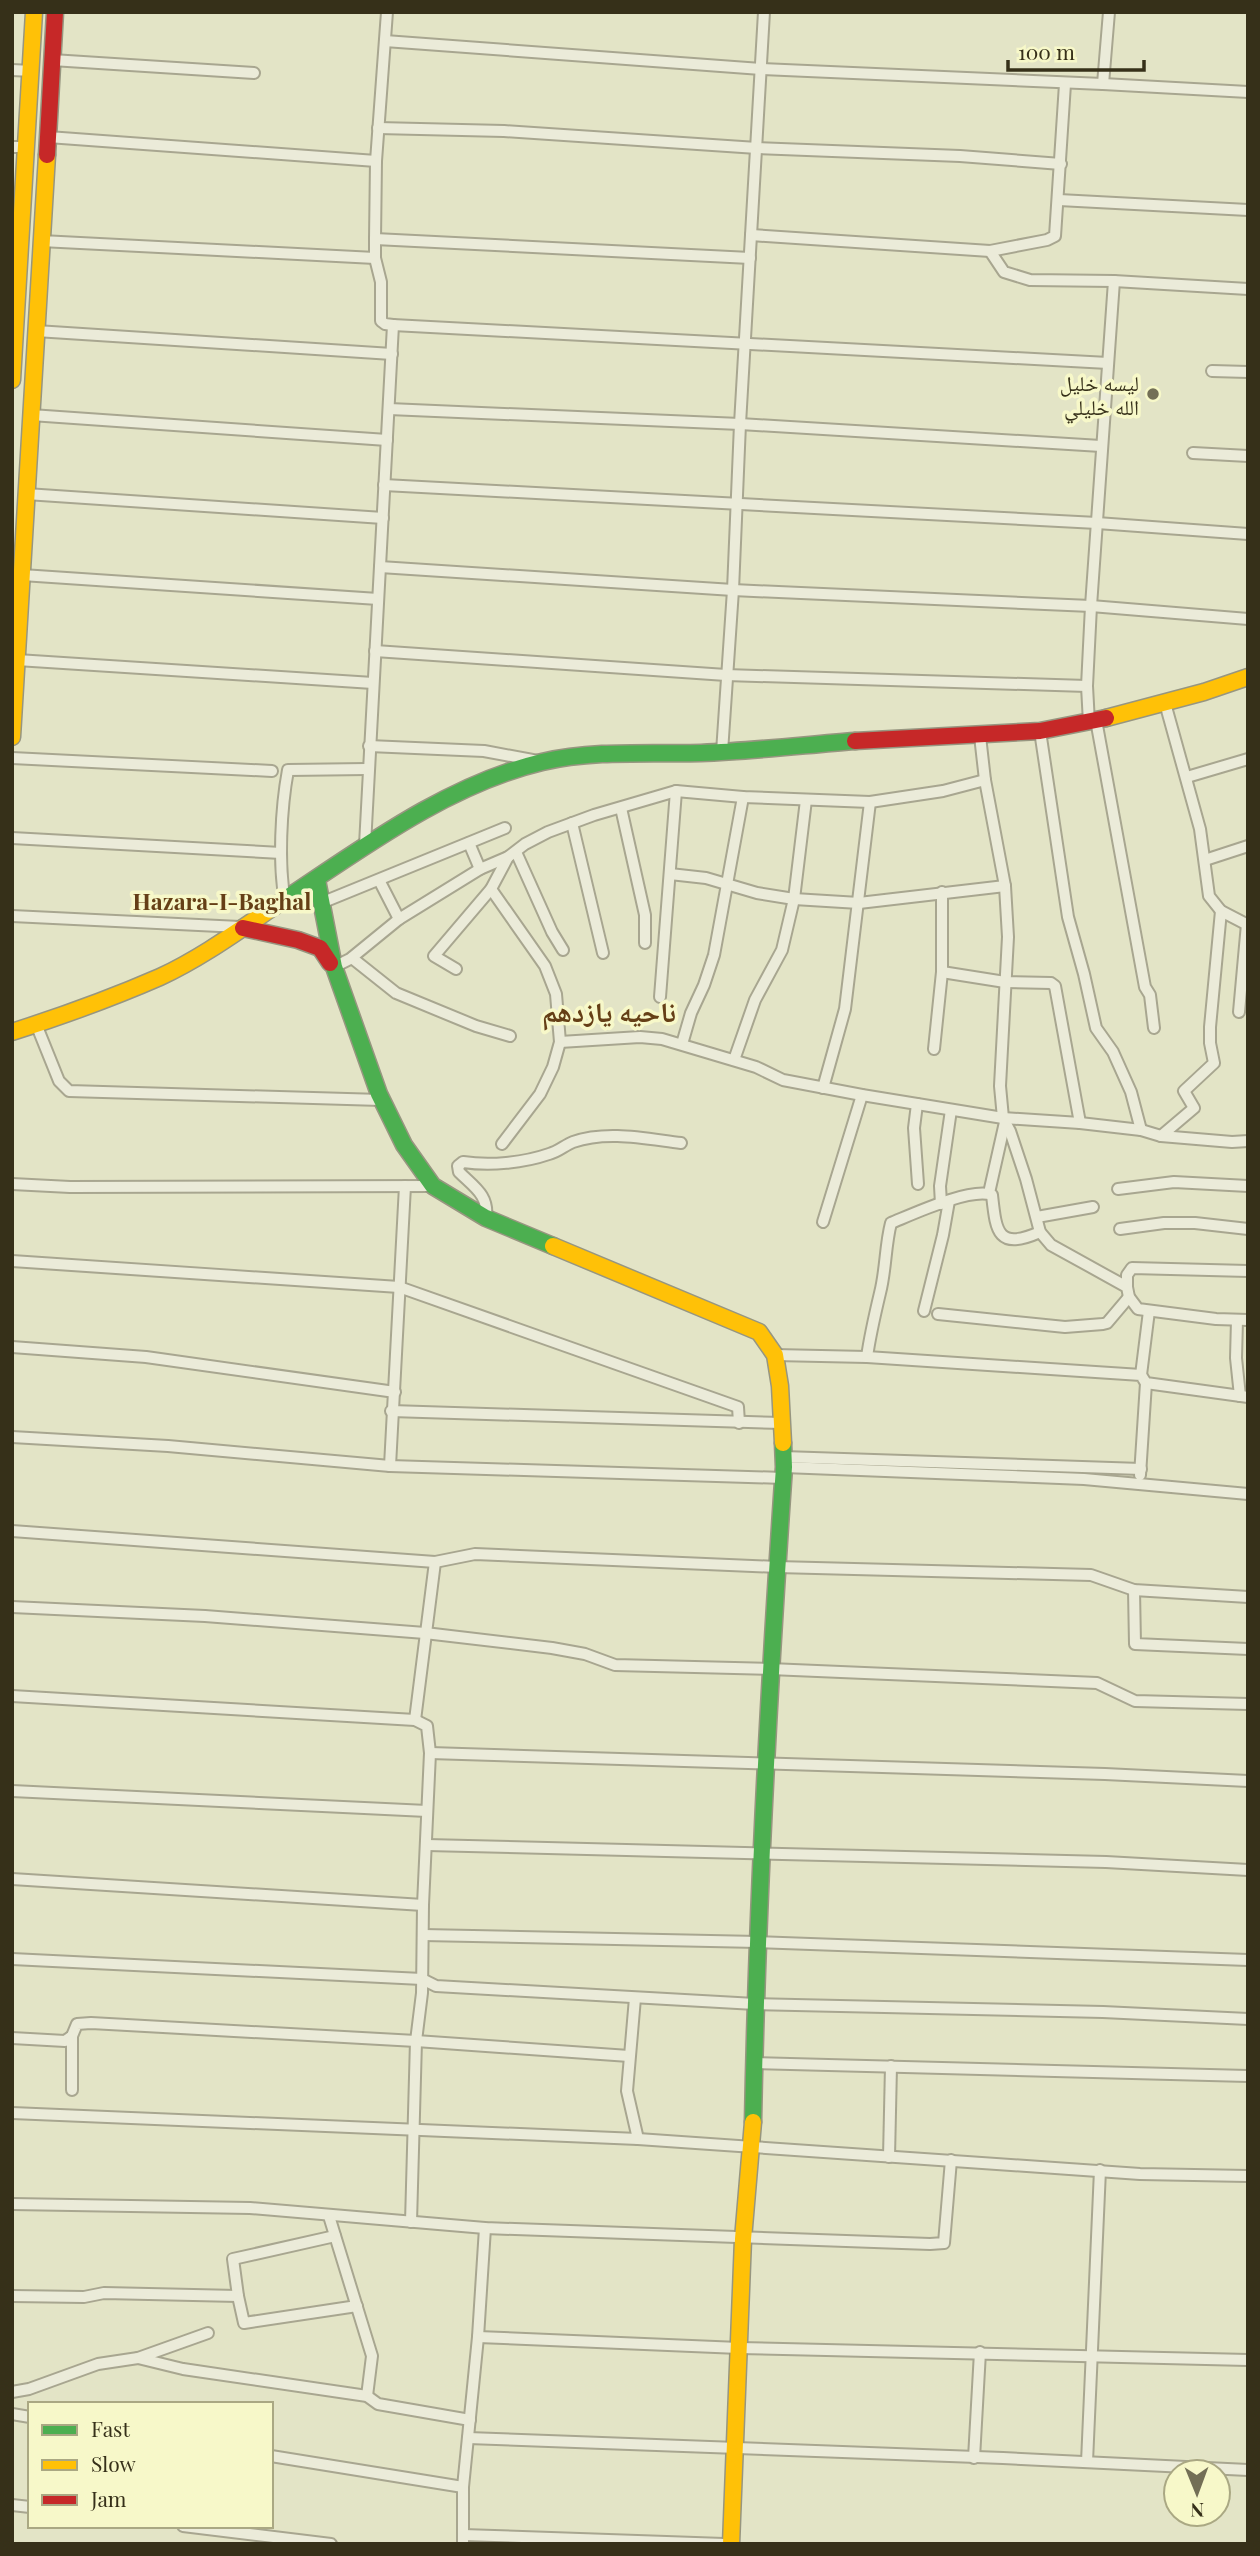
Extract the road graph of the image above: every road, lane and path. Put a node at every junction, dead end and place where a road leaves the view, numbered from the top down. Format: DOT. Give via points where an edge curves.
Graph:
graph roads {
  1 [pos="34,12"];
  2 [pos="55,12"];
  3 [pos="387,12"];
  4 [pos="764,12"];
  5 [pos="1109,12"];
  6 [pos="385,41"];
  7 [pos="52,60"];
  8 [pos="761,69"];
  9 [pos="12,70"];
  10 [pos="32,71"];
  11 [pos="254,73"];
  12 [pos="1065,84"];
  13 [pos="1103,84"];
  14 [pos="1248,92"];
  15 [pos="378,128"];
  16 [pos="48,137"];
  17 [pos="20,147"];
  18 [pos="757,148"];
  19 [pos="376,161"];
  20 [pos="1061,164"];
  21 [pos="1059,200"];
  22 [pos="1248,210"];
  23 [pos="16,231"];
  24 [pos="751,235"];
  25 [pos="374,239"];
  26 [pos="41,241"];
  27 [pos="990,251"];
  28 [pos="16,255"];
  29 [pos="375,258"];
  30 [pos="750,258"];
  31 [pos="1114,281"];
  32 [pos="1248,289"];
  33 [pos="393,325"];
  34 [pos="36,331"];
  35 [pos="13,336"];
  36 [pos="745,344"];
  37 [pos="391,354"];
  38 [pos="1108,363"];
  39 [pos="1212,371"];
  40 [pos="1248,372"];
  41 [pos="12,380"];
  42 [pos="389,409"];
  43 [pos="31,415"];
  44 [pos="740,424"];
  45 [pos="387,440"];
  46 [pos="1101,446"];
  47 [pos="1193,453"];
  48 [pos="1248,456"];
  49 [pos="384,485"];
  50 [pos="26,494"];
  51 [pos="737,504"];
  52 [pos="383,518"];
  53 [pos="1097,523"];
  54 [pos="1248,534"];
  55 [pos="380,567"];
  56 [pos="22,575"];
  57 [pos="733,590"];
  58 [pos="16,595"];
  59 [pos="378,599"];
  60 [pos="1091,606"];
  61 [pos="1248,619"];
  62 [pos="375,651"];
  63 [pos="17,660"];
  64 [pos="726,675"];
  65 [pos="1248,677"];
  66 [pos="373,683"];
  67 [pos="1087,686"];
  68 [pos="1165,702"];
  69 [pos="1093,722"];
  70 [pos="1040,731"];
  71 [pos="980,736"];
  72 [pos="12,737"];
  73 [pos="369,746"];
  74 [pos="722,752"];
  75 [pos="12,758"];
  76 [pos="1248,759"];
  77 [pos="541,762"];
  78 [pos="367,769"];
  79 [pos="272,771"];
  80 [pos="1187,777"];
  81 [pos="985,780"];
  82 [pos="676,791"];
  83 [pos="743,797"];
  84 [pos="806,800"];
  85 [pos="870,802"];
  86 [pos="621,808"];
  87 [pos="572,822"];
  88 [pos="505,828"];
  89 [pos="12,838"];
  90 [pos="469,843"];
  91 [pos="365,845"];
  92 [pos="1248,846"];
  93 [pos="281,853"];
  94 [pos="512,854"];
  95 [pos="1205,860"];
  96 [pos="480,869"];
  97 [pos="670,874"];
  98 [pos="317,880"];
  99 [pos="379,880"];
  100 [pos="728,884"];
  101 [pos="1004,886"];
  102 [pos="491,889"];
  103 [pos="942,892"];
  104 [pos="794,899"];
  105 [pos="285,901"];
  106 [pos="321,903"];
  107 [pos="859,903"];
  108 [pos="1221,911"];
  109 [pos="12,916"];
  110 [pos="399,919"];
  111 [pos="1247,925"];
  112 [pos="243,928"];
  113 [pos="645,943"];
  114 [pos="564,950"];
  115 [pos="603,953"];
  116 [pos="352,958"];
  117 [pos="334,967"];
  118 [pos="456,969"];
  119 [pos="942,972"];
  120 [pos="1005,982"];
  121 [pos="660,997"];
  122 [pos="1239,1012"];
  123 [pos="36,1024"];
  124 [pos="1154,1028"];
  125 [pos="12,1032"];
  126 [pos="510,1036"];
  127 [pos="559,1042"];
  128 [pos="682,1044"];
  129 [pos="934,1049"];
  130 [pos="734,1060"];
  131 [pos="823,1088"];
  132 [pos="862,1095"];
  133 [pos="381,1100"];
  134 [pos="918,1104"];
  135 [pos="951,1110"];
  136 [pos="1004,1120"];
  137 [pos="1080,1123"];
  138 [pos="1141,1130"];
  139 [pos="1161,1136"];
  140 [pos="1248,1141"];
  141 [pos="681,1143"];
  142 [pos="502,1144"];
  143 [pos="12,1184"];
  144 [pos="918,1184"];
  145 [pos="405,1186"];
  146 [pos="432,1186"];
  147 [pos="1248,1186"];
  148 [pos="1118,1189"];
  149 [pos="989,1193"];
  150 [pos="945,1202"];
  151 [pos="1093,1207"];
  152 [pos="1037,1217"];
  153 [pos="486,1218"];
  154 [pos="823,1222"];
  155 [pos="1120,1229"];
  156 [pos="1248,1229"];
  157 [pos="1040,1232"];
  158 [pos="12,1261"];
  159 [pos="1248,1271"];
  160 [pos="399,1287"];
  161 [pos="1128,1292"];
  162 [pos="924,1311"];
  163 [pos="1149,1311"];
  164 [pos="938,1314"];
  165 [pos="1243,1320"];
  166 [pos="12,1347"];
  167 [pos="775,1355"];
  168 [pos="867,1357"];
  169 [pos="1144,1379"];
  170 [pos="395,1392"];
  171 [pos="1244,1397"];
  172 [pos="391,1411"];
  173 [pos="739,1423"];
  174 [pos="782,1423"];
  175 [pos="12,1437"];
  176 [pos="969,1462"];
  177 [pos="390,1466"];
  178 [pos="783,1468"];
  179 [pos="1141,1468"];
  180 [pos="969,1474"];
  181 [pos="1139,1485"];
  182 [pos="1248,1494"];
  183 [pos="12,1531"];
  184 [pos="435,1562"];
  185 [pos="777,1567"];
  186 [pos="1134,1590"];
  187 [pos="1248,1597"];
  188 [pos="12,1607"];
  189 [pos="425,1633"];
  190 [pos="1248,1649"];
  191 [pos="770,1669"];
  192 [pos="12,1696"];
  193 [pos="1248,1704"];
  194 [pos="415,1720"];
  195 [pos="430,1753"];
  196 [pos="767,1763"];
  197 [pos="1248,1781"];
  198 [pos="12,1791"];
  199 [pos="427,1811"];
  200 [pos="426,1845"];
  201 [pos="762,1852"];
  202 [pos="1248,1870"];
  203 [pos="12,1879"];
  204 [pos="423,1905"];
  205 [pos="423,1935"];
  206 [pos="758,1942"];
  207 [pos="12,1959"];
  208 [pos="1248,1960"];
  209 [pos="422,1979"];
  210 [pos="635,1997"];
  211 [pos="755,2004"];
  212 [pos="1248,2019"];
  213 [pos="72,2036"];
  214 [pos="12,2038"];
  215 [pos="416,2041"];
  216 [pos="629,2056"];
  217 [pos="755,2063"];
  218 [pos="891,2066"];
  219 [pos="1248,2076"];
  220 [pos="72,2090"];
  221 [pos="12,2113"];
  222 [pos="414,2131"];
  223 [pos="638,2139"];
  224 [pos="752,2146"];
  225 [pos="889,2157"];
  226 [pos="951,2160"];
  227 [pos="1100,2170"];
  228 [pos="1248,2176"];
  229 [pos="12,2203"];
  230 [pos="328,2216"];
  231 [pos="411,2222"];
  232 [pos="485,2228"];
  233 [pos="335,2236"];
  234 [pos="743,2239"];
  235 [pos="12,2296"];
  236 [pos="238,2297"];
  237 [pos="357,2306"];
  238 [pos="208,2333"];
  239 [pos="478,2337"];
  240 [pos="739,2348"];
  241 [pos="980,2352"];
  242 [pos="1091,2356"];
  243 [pos="138,2358"];
  244 [pos="1248,2360"];
  245 [pos="12,2392"];
  246 [pos="367,2396"];
  247 [pos="470,2420"];
  248 [pos="468,2438"];
  249 [pos="734,2449"];
  250 [pos="273,2456"];
  251 [pos="974,2458"];
  252 [pos="1087,2462"];
  253 [pos="1248,2470"];
  254 [pos="463,2487"];
  255 [pos="199,2528"];
  256 [pos="463,2539"];
  257 [pos="309,2542"];
  258 [pos="331,2544"];
  259 [pos="724,2544"];
  260 [pos="731,2544"];
  1 -- 10 [label="main road"];
  2 -- 7 [label="main road"];
  3 -- 6 [label="street"];
  4 -- 8 [label="street"];
  5 -- 13 [label="street"];
  6 -- 8 [label="street"];
  6 -- 15 [label="street"];
  7 -- 11 [label="street"];
  7 -- 16 [label="main road"];
  8 -- 12 [label="street"];
  8 -- 18 [label="street"];
  9 -- 10 [label="street"];
  10 -- 17 [label="main road"];
  12 -- 13 [label="street"];
  12 -- 20 [label="street"];
  13 -- 14 [label="street"];
  15 -- 18 [label="street" via="505,131"];
  15 -- 19 [label="street"];
  16 -- 19 [label="street"];
  16 -- 26 [label="main road"];
  17 -- 23 [label="main road"];
  18 -- 20 [label="street"];
  18 -- 24 [label="street"];
  19 -- 25 [label="street"];
  20 -- 21 [label="street"];
  21 -- 22 [label="street"];
  21 -- 27 [label="street" via="1055,236"];
  23 -- 28 [label="main road"];
  24 -- 27 [label="street"];
  24 -- 30 [label="street"];
  25 -- 29 [label="street"];
  25 -- 30 [label="street"];
  26 -- 29 [label="street"];
  26 -- 34 [label="main road"];
  27 -- 31 [label="street" via="1004,272 1016,277"];
  28 -- 35 [label="main road"];
  29 -- 33 [label="street" via="381,321"];
  30 -- 36 [label="street"];
  31 -- 32 [label="street"];
  31 -- 38 [label="street"];
  33 -- 36 [label="street"];
  33 -- 37 [label="street"];
  34 -- 37 [label="street"];
  34 -- 43 [label="main road"];
  35 -- 41 [label="main road"];
  36 -- 38 [label="street"];
  36 -- 44 [label="street"];
  37 -- 42 [label="street"];
  38 -- 46 [label="street"];
  39 -- 40 [label="street"];
  42 -- 44 [label="street"];
  42 -- 45 [label="street"];
  43 -- 45 [label="street"];
  43 -- 50 [label="main road"];
  44 -- 46 [label="street"];
  44 -- 51 [label="street"];
  45 -- 49 [label="street"];
  46 -- 53 [label="street"];
  47 -- 48 [label="street"];
  49 -- 51 [label="street"];
  49 -- 52 [label="street"];
  50 -- 52 [label="street"];
  50 -- 56 [label="main road"];
  51 -- 53 [label="street"];
  51 -- 57 [label="street"];
  52 -- 55 [label="street"];
  53 -- 54 [label="street"];
  53 -- 60 [label="street"];
  55 -- 57 [label="street"];
  55 -- 59 [label="street"];
  56 -- 58 [label="main road"];
  56 -- 59 [label="street"];
  57 -- 60 [label="street"];
  57 -- 64 [label="street"];
  58 -- 63 [label="main road"];
  59 -- 62 [label="street"];
  60 -- 61 [label="street"];
  60 -- 67 [label="street"];
  62 -- 64 [label="street"];
  62 -- 66 [label="street"];
  63 -- 66 [label="street"];
  63 -- 72 [label="main road"];
  64 -- 67 [label="street"];
  64 -- 74 [label="street"];
  65 -- 68 [label="main road"];
  66 -- 73 [label="street"];
  67 -- 69 [label="street"];
  68 -- 69 [label="main road"];
  68 -- 80 [label="street"];
  69 -- 70 [label="main road"];
  69 -- 124 [label="street"];
  70 -- 71 [label="main road"];
  70 -- 138 [label="street" via="1068,917 1096,1028 1131,1092"];
  71 -- 74 [label="main road"];
  71 -- 81 [label="street"];
  73 -- 77 [label="street" via="484,751"];
  73 -- 78 [label="street"];
  74 -- 77 [label="main road" via="579,756"];
  75 -- 79 [label="street"];
  76 -- 80 [label="street"];
  77 -- 91 [label="main road" via="442,800"];
  78 -- 91 [label="street"];
  78 -- 93 [label="street" via="288,770"];
  80 -- 95 [label="street"];
  81 -- 85 [label="street"];
  81 -- 101 [label="street"];
  82 -- 83 [label="street"];
  82 -- 86 [label="street"];
  82 -- 97 [label="street"];
  83 -- 84 [label="street"];
  83 -- 100 [label="street"];
  84 -- 85 [label="street"];
  84 -- 104 [label="street"];
  85 -- 107 [label="street"];
  86 -- 87 [label="street"];
  86 -- 113 [label="street" via="645,915"];
  87 -- 94 [label="street"];
  87 -- 115 [label="street"];
  88 -- 90 [label="street"];
  89 -- 93 [label="street"];
  90 -- 96 [label="street"];
  90 -- 99 [label="street"];
  91 -- 98 [label="main road"];
  92 -- 95 [label="street"];
  93 -- 105 [label="street"];
  94 -- 96 [label="street"];
  94 -- 102 [label="street"];
  94 -- 114 [label="street"];
  95 -- 108 [label="street" via="1209,896"];
  96 -- 110 [label="street"];
  97 -- 100 [label="street"];
  97 -- 121 [label="street"];
  98 -- 105 [label="main road"];
  98 -- 106 [label="main road"];
  99 -- 106 [label="street"];
  99 -- 110 [label="street"];
  100 -- 104 [label="street"];
  100 -- 128 [label="street" via="714,955"];
  101 -- 103 [label="street"];
  101 -- 120 [label="street"];
  102 -- 118 [label="street" via="434,956"];
  102 -- 127 [label="street" via="545,966 556,994"];
  103 -- 107 [label="street"];
  103 -- 119 [label="street"];
  104 -- 107 [label="street"];
  104 -- 130 [label="street" via="782,950 755,1000"];
  105 -- 112 [label="main road"];
  106 -- 117 [label="main road"];
  107 -- 131 [label="street" via="845,1009"];
  108 -- 111 [label="street"];
  108 -- 139 [label="street" via="1210,1043 1214,1063 1184,1091 1194,1108"];
  109 -- 112 [label="street"];
  110 -- 116 [label="street"];
  111 -- 122 [label="street"];
  112 -- 117 [label="main road" via="320,948"];
  112 -- 123 [label="main road" via="162,976"];
  116 -- 117 [label="street"];
  116 -- 126 [label="street" via="396,993 476,1027"];
  117 -- 133 [label="main road"];
  119 -- 120 [label="street"];
  119 -- 129 [label="street"];
  120 -- 136 [label="street" via="1000,1086"];
  120 -- 137 [label="street" via="1055,986"];
  123 -- 125 [label="main road"];
  123 -- 133 [label="street" via="56,1073 69,1091"];
  127 -- 128 [label="street" via="640,1038"];
  127 -- 142 [label="street" via="554,1067 540,1094"];
  128 -- 130 [label="street"];
  130 -- 131 [label="street" via="783,1080"];
  131 -- 132 [label="street"];
  132 -- 134 [label="street"];
  132 -- 154 [label="street"];
  133 -- 146 [label="main road"];
  134 -- 135 [label="street"];
  134 -- 144 [label="street"];
  135 -- 136 [label="street"];
  135 -- 150 [label="street" via="940,1186"];
  136 -- 137 [label="street"];
  136 -- 149 [label="street"];
  136 -- 152 [label="street"];
  137 -- 138 [label="street"];
  138 -- 139 [label="street"];
  139 -- 140 [label="street"];
  141 -- 153 [label="street" via="596,1137 527,1159 488,1165 463,1162 459,1172 485,1199"];
  143 -- 145 [label="street"];
  145 -- 146 [label="street"];
  145 -- 160 [label="street"];
  146 -- 153 [label="main road"];
  147 -- 148 [label="street" via="1174,1182"];
  149 -- 150 [label="street"];
  149 -- 157 [label="street" via="995,1227 1001,1235 1009,1239"];
  150 -- 162 [label="street" via="943,1235"];
  150 -- 168 [label="street" via="891,1223"];
  151 -- 152 [label="street"];
  152 -- 157 [label="street"];
  153 -- 167 [label="main road" via="759,1332"];
  155 -- 156 [label="street" via="1195,1223"];
  157 -- 161 [label="street" via="1051,1245"];
  158 -- 160 [label="street"];
  159 -- 161 [label="street" via="1132,1268"];
  160 -- 170 [label="street"];
  160 -- 173 [label="street" via="738,1407"];
  161 -- 163 [label="street" via="1138,1309"];
  161 -- 164 [label="street" via="1103,1324 1065,1327"];
  163 -- 165 [label="street"];
  163 -- 169 [label="street"];
  165 -- 171 [label="street" via="1236,1359"];
  166 -- 170 [label="street" via="146,1357"];
  167 -- 168 [label="street"];
  167 -- 174 [label="main road"];
  168 -- 169 [label="street"];
  169 -- 171 [label="street"];
  169 -- 179 [label="street"];
  170 -- 172 [label="street"];
  172 -- 173 [label="street"];
  172 -- 177 [label="street"];
  173 -- 174 [label="street"];
  174 -- 178 [label="main road"];
  175 -- 177 [label="street"];
  176 -- 178 [label="street"];
  176 -- 179 [label="street"];
  176 -- 180 [label="street"];
  177 -- 178 [label="street"];
  178 -- 180 [label="street"];
  178 -- 185 [label="main road"];
  179 -- 181 [label="street"];
  180 -- 181 [label="street"];
  181 -- 182 [label="street"];
  183 -- 184 [label="street"];
  184 -- 185 [label="street" via="475,1554"];
  184 -- 189 [label="street"];
  185 -- 186 [label="street" via="1091,1575"];
  185 -- 191 [label="main road"];
  186 -- 187 [label="street"];
  186 -- 190 [label="street" via="1135,1644"];
  188 -- 189 [label="street"];
  189 -- 191 [label="street" via="552,1648 615,1665"];
  189 -- 194 [label="street"];
  191 -- 193 [label="street" via="1097,1682 1135,1701"];
  191 -- 196 [label="main road"];
  192 -- 194 [label="street"];
  194 -- 195 [label="street" via="427,1726"];
  195 -- 196 [label="street"];
  195 -- 199 [label="street"];
  196 -- 197 [label="street"];
  196 -- 201 [label="main road"];
  198 -- 199 [label="street"];
  199 -- 200 [label="street"];
  200 -- 201 [label="street"];
  200 -- 204 [label="street"];
  201 -- 202 [label="street"];
  201 -- 206 [label="main road"];
  203 -- 204 [label="street"];
  204 -- 205 [label="street"];
  205 -- 206 [label="street"];
  205 -- 209 [label="street"];
  206 -- 208 [label="street"];
  206 -- 211 [label="main road"];
  207 -- 209 [label="street"];
  209 -- 210 [label="street" via="436,1986"];
  209 -- 215 [label="street"];
  210 -- 211 [label="street"];
  210 -- 216 [label="street"];
  211 -- 212 [label="street"];
  211 -- 217 [label="main road"];
  213 -- 214 [label="street" via="65,2041"];
  213 -- 215 [label="street" via="77,2024 91,2023"];
  213 -- 220 [label="street"];
  215 -- 216 [label="street"];
  215 -- 222 [label="street"];
  216 -- 223 [label="street" via="627,2091"];
  217 -- 218 [label="street"];
  217 -- 224 [label="main road"];
  218 -- 219 [label="street"];
  218 -- 225 [label="street"];
  221 -- 222 [label="street"];
  222 -- 223 [label="street"];
  222 -- 231 [label="street"];
  223 -- 224 [label="street"];
  224 -- 225 [label="street"];
  224 -- 234 [label="main road"];
  225 -- 226 [label="street"];
  226 -- 227 [label="street"];
  226 -- 234 [label="street" via="944,2243"];
  227 -- 228 [label="street"];
  227 -- 242 [label="street"];
  229 -- 230 [label="street" via="250,2208"];
  230 -- 231 [label="street"];
  230 -- 233 [label="street"];
  231 -- 232 [label="street"];
  232 -- 234 [label="street"];
  232 -- 239 [label="street"];
  233 -- 236 [label="street" via="233,2259"];
  233 -- 237 [label="street"];
  234 -- 240 [label="main road"];
  235 -- 236 [label="street"];
  236 -- 237 [label="street" via="244,2323"];
  237 -- 246 [label="street" via="372,2356"];
  238 -- 243 [label="street"];
  239 -- 240 [label="street"];
  239 -- 247 [label="street"];
  240 -- 241 [label="street"];
  240 -- 249 [label="main road"];
  241 -- 242 [label="street"];
  241 -- 251 [label="street"];
  242 -- 244 [label="street"];
  242 -- 252 [label="street"];
  243 -- 245 [label="street" via="98,2364"];
  243 -- 246 [label="street"];
  246 -- 247 [label="street" via="378,2404"];
  247 -- 248 [label="street"];
  248 -- 249 [label="street"];
  248 -- 254 [label="street"];
  249 -- 251 [label="street"];
  249 -- 260 [label="main road"];
  250 -- 254 [label="street"];
  251 -- 252 [label="street"];
  252 -- 253 [label="street"];
  254 -- 256 [label="street"];
  255 -- 257 [label="street"];
  256 -- 259 [label="street"];
  257 -- 258 [label="street"];
}
